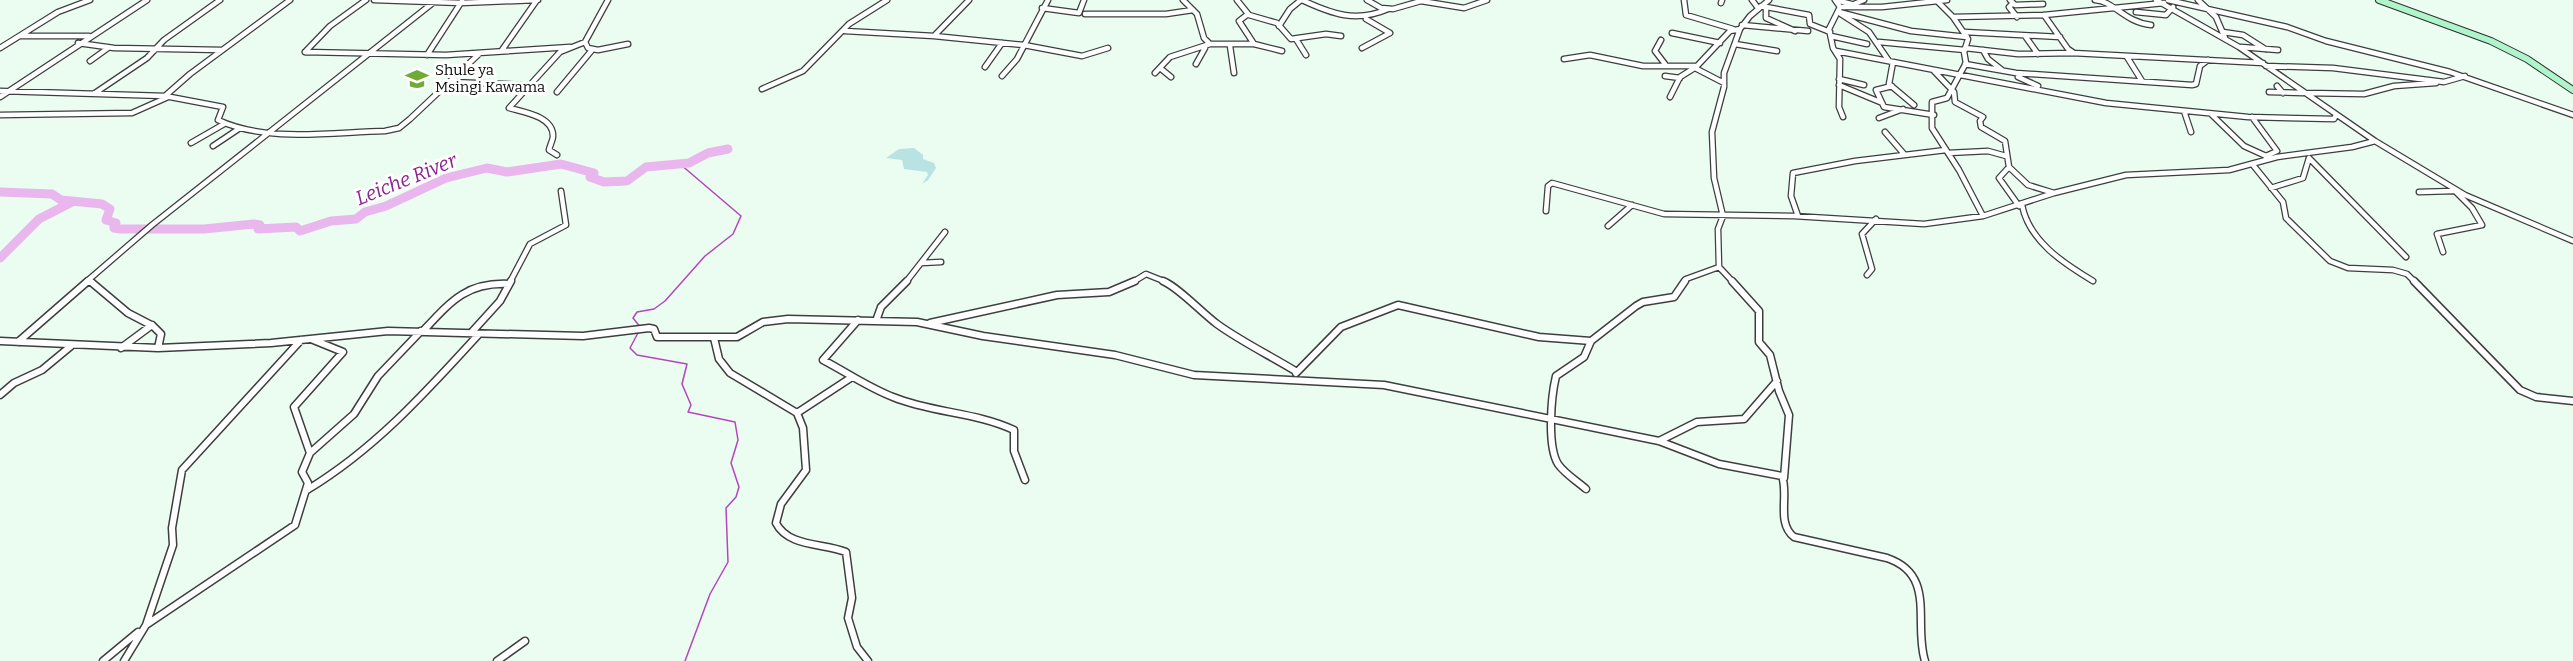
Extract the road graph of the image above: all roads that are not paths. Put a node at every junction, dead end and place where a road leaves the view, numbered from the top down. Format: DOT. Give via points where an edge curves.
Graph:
graph roads {
  1 [pos="90,0"];
  2 [pos="147,0"];
  3 [pos="220,0"];
  4 [pos="290,0"];
  5 [pos="366,0"];
  6 [pos="374,0"];
  7 [pos="537,0"];
  8 [pos="608,0"];
  9 [pos="887,0"];
  10 [pos="969,0"];
  11 [pos="1048,0"];
  12 [pos="1084,0"];
  13 [pos="1183,0"];
  14 [pos="1237,0"];
  15 [pos="1302,0"];
  16 [pos="1367,0"];
  17 [pos="1487,0"];
  18 [pos="1684,0"];
  19 [pos="1752,0"];
  20 [pos="1836,0"];
  21 [pos="1864,0"];
  22 [pos="1890,0"];
  23 [pos="1947,0"];
  24 [pos="2095,0"];
  25 [pos="2198,0"];
  26 [pos="2379,0"];
  27 [pos="462,1"];
  28 [pos="510,1"];
  29 [pos="1937,1"];
  30 [pos="2155,1"];
  31 [pos="2176,1"];
  32 [pos="434,2"];
  33 [pos="2011,2"];
  34 [pos="2166,2"];
  35 [pos="2042,3"];
  36 [pos="1764,4"];
  37 [pos="1854,4"];
  38 [pos="1900,6"];
  39 [pos="1865,7"];
  40 [pos="2116,7"];
  41 [pos="1042,8"];
  42 [pos="1944,8"];
  43 [pos="2107,8"];
  44 [pos="2173,8"];
  45 [pos="2209,8"];
  46 [pos="1388,9"];
  47 [pos="1193,10"];
  48 [pos="1839,10"];
  49 [pos="2136,12"];
  50 [pos="1085,14"];
  51 [pos="1248,14"];
  52 [pos="2055,14"];
  53 [pos="2043,15"];
  54 [pos="2017,16"];
  55 [pos="1953,17"];
  56 [pos="1968,17"];
  57 [pos="1366,19"];
  58 [pos="2151,25"];
  59 [pos="1279,26"];
  60 [pos="1741,27"];
  61 [pos="1733,29"];
  62 [pos="844,31"];
  63 [pos="1808,31"];
  64 [pos="1925,31"];
  65 [pos="1796,32"];
  66 [pos="1672,33"];
  67 [pos="1830,34"];
  68 [pos="1966,34"];
  69 [pos="2224,35"];
  70 [pos="20,36"];
  71 [pos="90,36"];
  72 [pos="934,36"];
  73 [pos="1341,36"];
  74 [pos="2025,36"];
  75 [pos="2060,37"];
  76 [pos="1296,39"];
  77 [pos="1661,40"];
  78 [pos="585,42"];
  79 [pos="1879,42"];
  80 [pos="78,43"];
  81 [pos="1002,43"];
  82 [pos="1720,43"];
  83 [pos="628,44"];
  84 [pos="1254,44"];
  85 [pos="1735,44"];
  86 [pos="1867,44"];
  87 [pos="1024,45"];
  88 [pos="1208,45"];
  89 [pos="1230,46"];
  90 [pos="1929,46"];
  91 [pos="570,47"];
  92 [pos="2239,47"];
  93 [pos="0,48"];
  94 [pos="108,48"];
  95 [pos="160,48"];
  96 [pos="1108,48"];
  97 [pos="1362,48"];
  98 [pos="1965,49"];
  99 [pos="2265,49"];
  100 [pos="222,50"];
  101 [pos="502,50"];
  102 [pos="592,50"];
  103 [pos="1983,50"];
  104 [pos="2278,50"];
  105 [pos="1282,51"];
  106 [pos="1777,51"];
  107 [pos="1836,51"];
  108 [pos="371,53"];
  109 [pos="480,53"];
  110 [pos="2038,54"];
  111 [pos="2075,54"];
  112 [pos="427,55"];
  113 [pos="1306,55"];
  114 [pos="2127,57"];
  115 [pos="1564,59"];
  116 [pos="2208,60"];
  117 [pos="90,61"];
  118 [pos="1891,62"];
  119 [pos="1196,64"];
  120 [pos="1665,64"];
  121 [pos="1965,64"];
  122 [pos="2264,64"];
  123 [pos="985,67"];
  124 [pos="1696,67"];
  125 [pos="1934,71"];
  126 [pos="2006,72"];
  127 [pos="1234,73"];
  128 [pos="1169,75"];
  129 [pos="1959,75"];
  130 [pos="2017,75"];
  131 [pos="1002,76"];
  132 [pos="1665,76"];
  133 [pos="2465,76"];
  134 [pos="1680,78"];
  135 [pos="2142,81"];
  136 [pos="450,82"];
  137 [pos="1839,82"];
  138 [pos="2444,82"];
  139 [pos="1724,83"];
  140 [pos="1864,84"];
  141 [pos="529,85"];
  142 [pos="1892,86"];
  143 [pos="2026,86"];
  144 [pos="2277,86"];
  145 [pos="762,89"];
  146 [pos="1951,89"];
  147 [pos="2048,90"];
  148 [pos="2573,90"];
  149 [pos="0,91"];
  150 [pos="10,91"];
  151 [pos="557,92"];
  152 [pos="2269,92"];
  153 [pos="2283,93"];
  154 [pos="2303,93"];
  155 [pos="94,94"];
  156 [pos="0,97"];
  157 [pos="166,97"];
  158 [pos="1670,97"];
  159 [pos="1880,102"];
  160 [pos="1914,105"];
  161 [pos="1903,109"];
  162 [pos="2184,111"];
  163 [pos="0,114"];
  164 [pos="2210,114"];
  165 [pos="1934,115"];
  166 [pos="2336,115"];
  167 [pos="2573,115"];
  168 [pos="1843,117"];
  169 [pos="2252,117"];
  170 [pos="1878,118"];
  171 [pos="224,124"];
  172 [pos="240,128"];
  173 [pos="273,131"];
  174 [pos="1885,132"];
  175 [pos="2191,132"];
  176 [pos="2375,141"];
  177 [pos="191,143"];
  178 [pos="213,146"];
  179 [pos="1947,151"];
  180 [pos="2314,153"];
  181 [pos="1904,154"];
  182 [pos="557,155"];
  183 [pos="2006,156"];
  184 [pos="2266,158"];
  185 [pos="2309,158"];
  186 [pos="2253,165"];
  187 [pos="2009,167"];
  188 [pos="2271,188"];
  189 [pos="2454,190"];
  190 [pos="561,191"];
  191 [pos="2419,192"];
  192 [pos="2054,193"];
  193 [pos="1632,205"];
  194 [pos="2021,205"];
  195 [pos="1546,212"];
  196 [pos="1723,216"];
  197 [pos="1798,216"];
  198 [pos="1983,216"];
  199 [pos="1876,219"];
  200 [pos="1608,226"];
  201 [pos="945,232"];
  202 [pos="2573,241"];
  203 [pos="2443,252"];
  204 [pos="2406,257"];
  205 [pos="941,262"];
  206 [pos="920,263"];
  207 [pos="1719,267"];
  208 [pos="1867,275"];
  209 [pos="89,280"];
  210 [pos="2093,281"];
  211 [pos="509,284"];
  212 [pos="858,320"];
  213 [pos="876,321"];
  214 [pos="928,324"];
  215 [pos="152,325"];
  216 [pos="422,331"];
  217 [pos="471,333"];
  218 [pos="479,333"];
  219 [pos="714,338"];
  220 [pos="311,339"];
  221 [pos="301,340"];
  222 [pos="0,341"];
  223 [pos="1591,341"];
  224 [pos="18,342"];
  225 [pos="71,346"];
  226 [pos="121,348"];
  227 [pos="158,348"];
  228 [pos="1297,372"];
  229 [pos="852,377"];
  230 [pos="1291,378"];
  231 [pos="1777,381"];
  232 [pos="0,395"];
  233 [pos="2573,401"];
  234 [pos="797,413"];
  235 [pos="1554,419"];
  236 [pos="1659,441"];
  237 [pos="310,453"];
  238 [pos="1784,478"];
  239 [pos="1024,480"];
  240 [pos="1586,489"];
  241 [pos="307,490"];
  242 [pos="146,625"];
  243 [pos="140,631"];
  244 [pos="525,641"];
  245 [pos="104,661"];
  246 [pos="124,661"];
  247 [pos="496,661"];
  248 [pos="868,661"];
  249 [pos="1925,661"];
  1 -- 70 [label="street" via="58,12"];
  2 -- 71 [label="street"];
  3 -- 95 [label="street" via="164,40"];
  4 -- 100 [label="street"];
  5 -- 108 [label="street" via="330,26 305,52"];
  6 -- 32 [label="street"];
  7 -- 28 [label="street"];
  7 -- 101 [label="street"];
  8 -- 78 [label="street"];
  9 -- 62 [label="street"];
  10 -- 72 [label="street"];
  11 -- 41 [label="street"];
  12 -- 41 [label="street" via="1078,13"];
  13 -- 47 [label="street"];
  14 -- 51 [label="street"];
  15 -- 57 [label="street" via="1341,17"];
  15 -- 59 [label="street" via="1290,9"];
  16 -- 46 [label="street"];
  17 -- 46 [label="street" via="1464,8 1419,1"];
  18 -- 61 [label="street" via="1687,16"];
  19 -- 36 [label="street"];
  20 -- 37 [label="street"];
  20 -- 48 [label="street"];
  21 -- 37 [label="street"];
  22 -- 38 [label="street"];
  23 -- 29 [label="street"];
  24 -- 40 [label="street"];
  24 -- 43 [label="street"];
  25 -- 45 [label="street"];
  26 -- 148 [label="street" via="2491,41 2527,59"];
  27 -- 28 [label="street"];
  27 -- 32 [label="street"];
  27 -- 112 [label="street"];
  29 -- 38 [label="street"];
  29 -- 42 [label="street"];
  30 -- 34 [label="street"];
  30 -- 40 [label="street"];
  31 -- 34 [label="street"];
  31 -- 45 [label="street"];
  32 -- 108 [label="street"];
  33 -- 35 [label="street"];
  33 -- 54 [label="street" via="2009,7"];
  34 -- 44 [label="street"];
  35 -- 52 [label="street"];
  36 -- 60 [label="street"];
  36 -- 65 [label="street" via="1766,18"];
  36 -- 67 [label="street" via="1809,15 1810,24"];
  37 -- 39 [label="street"];
  38 -- 39 [label="street"];
  39 -- 48 [label="street"];
  40 -- 43 [label="street"];
  40 -- 58 [label="street" via="2136,23"];
  41 -- 87 [label="street"];
  42 -- 55 [label="street"];
  42 -- 56 [label="street"];
  43 -- 52 [label="street"];
  44 -- 49 [label="street" via="2166,15"];
  44 -- 69 [label="street"];
  45 -- 69 [label="street"];
  45 -- 133 [label="street"];
  46 -- 57 [label="street"];
  47 -- 50 [label="street" via="1143,15"];
  47 -- 88 [label="street"];
  48 -- 64 [label="street" via="1908,30"];
  48 -- 67 [label="street" via="1830,25"];
  48 -- 79 [label="street"];
  51 -- 59 [label="street"];
  51 -- 84 [label="street" via="1239,21"];
  52 -- 53 [label="street"];
  53 -- 54 [label="street"];
  53 -- 75 [label="street"];
  54 -- 56 [label="street"];
  55 -- 56 [label="street"];
  55 -- 68 [label="street"];
  57 -- 97 [label="street" via="1390,33"];
  59 -- 76 [label="street" via="1287,36"];
  60 -- 61 [label="street"];
  60 -- 65 [label="street"];
  60 -- 85 [label="street"];
  61 -- 82 [label="street"];
  62 -- 72 [label="street"];
  62 -- 145 [label="street" via="803,71"];
  63 -- 65 [label="street"];
  64 -- 68 [label="street"];
  64 -- 90 [label="street" via="1931,39"];
  66 -- 82 [label="street"];
  67 -- 86 [label="street"];
  67 -- 107 [label="street"];
  68 -- 74 [label="street"];
  68 -- 98 [label="street"];
  69 -- 92 [label="street"];
  69 -- 99 [label="street" via="2243,35"];
  70 -- 71 [label="street"];
  70 -- 93 [label="street"];
  71 -- 80 [label="street"];
  72 -- 81 [label="street"];
  73 -- 76 [label="street" via="1322,34"];
  74 -- 75 [label="street"];
  74 -- 110 [label="street"];
  75 -- 111 [label="street"];
  76 -- 113 [label="street"];
  77 -- 120 [label="street" via="1655,51"];
  78 -- 91 [label="street"];
  78 -- 102 [label="street"];
  79 -- 90 [label="street"];
  79 -- 118 [label="street"];
  80 -- 94 [label="street"];
  80 -- 150 [label="street"];
  81 -- 87 [label="street"];
  81 -- 123 [label="street"];
  82 -- 124 [label="street"];
  83 -- 102 [label="street"];
  84 -- 89 [label="street"];
  84 -- 105 [label="street"];
  85 -- 106 [label="street"];
  85 -- 139 [label="street"];
  87 -- 96 [label="street" via="1082,56"];
  87 -- 131 [label="street"];
  88 -- 89 [label="street"];
  88 -- 119 [label="street"];
  88 -- 128 [label="street" via="1170,57 1160,68"];
  89 -- 127 [label="street"];
  90 -- 98 [label="street"];
  91 -- 101 [label="street"];
  91 -- 141 [label="street" via="560,52"];
  92 -- 99 [label="street"];
  92 -- 122 [label="street"];
  94 -- 95 [label="street"];
  94 -- 117 [label="street"];
  95 -- 100 [label="street"];
  95 -- 155 [label="street"];
  98 -- 103 [label="street"];
  98 -- 121 [label="street"];
  99 -- 104 [label="street"];
  100 -- 157 [label="street"];
  101 -- 109 [label="street"];
  102 -- 151 [label="street"];
  103 -- 110 [label="street"];
  103 -- 126 [label="street" via="1991,62"];
  107 -- 118 [label="street"];
  107 -- 137 [label="street" via="1840,59"];
  108 -- 112 [label="street"];
  108 -- 173 [label="street"];
  109 -- 112 [label="street"];
  109 -- 136 [label="street"];
  110 -- 111 [label="street"];
  111 -- 114 [label="street"];
  114 -- 116 [label="street"];
  114 -- 135 [label="street"];
  115 -- 120 [label="street" via="1590,55 1643,66"];
  116 -- 122 [label="street"];
  116 -- 135 [label="street" via="2200,66 2195,85"];
  118 -- 125 [label="street"];
  118 -- 142 [label="street"];
  120 -- 124 [label="street"];
  121 -- 126 [label="street"];
  121 -- 129 [label="street"];
  122 -- 138 [label="street"];
  122 -- 154 [label="street"];
  124 -- 134 [label="street"];
  124 -- 139 [label="street"];
  125 -- 129 [label="street"];
  125 -- 146 [label="street"];
  126 -- 130 [label="street"];
  129 -- 143 [label="street"];
  129 -- 146 [label="street"];
  130 -- 135 [label="street"];
  130 -- 143 [label="street"];
  130 -- 147 [label="street"];
  132 -- 134 [label="street"];
  133 -- 138 [label="street"];
  133 -- 167 [label="street"];
  134 -- 158 [label="street"];
  136 -- 141 [label="street"];
  136 -- 173 [label="street" via="391,131"];
  137 -- 140 [label="street"];
  137 -- 159 [label="street"];
  137 -- 168 [label="street"];
  138 -- 154 [label="street" via="2394,86 2364,94"];
  139 -- 196 [label="street" via="1712,141 1714,178"];
  141 -- 182 [label="street" via="509,108 529,111 550,128 553,138 549,150"];
  142 -- 159 [label="street" via="1876,90"];
  142 -- 160 [label="street"];
  143 -- 147 [label="street"];
  144 -- 153 [label="street"];
  146 -- 165 [label="street" via="1945,101 1932,102"];
  146 -- 183 [label="street" via="1955,102 1983,117 1981,127 2005,141"];
  147 -- 162 [label="street" via="2106,103"];
  149 -- 150 [label="street"];
  150 -- 155 [label="street"];
  150 -- 156 [label="street"];
  152 -- 153 [label="street"];
  153 -- 154 [label="street"];
  154 -- 166 [label="street"];
  155 -- 157 [label="street"];
  157 -- 163 [label="street" via="132,113"];
  157 -- 171 [label="street" via="223,107 218,120"];
  159 -- 161 [label="street" via="1884,107"];
  161 -- 165 [label="street"];
  161 -- 170 [label="street"];
  162 -- 164 [label="street"];
  162 -- 175 [label="street"];
  164 -- 169 [label="street"];
  164 -- 184 [label="street" via="2244,146"];
  165 -- 179 [label="street" via="1932,128"];
  166 -- 169 [label="street" via="2334,119"];
  166 -- 176 [label="street"];
  169 -- 184 [label="street" via="2277,151"];
  171 -- 172 [label="street"];
  171 -- 177 [label="street"];
  172 -- 173 [label="street"];
  172 -- 178 [label="street"];
  173 -- 209 [label="street" via="152,225"];
  174 -- 181 [label="street"];
  176 -- 180 [label="street"];
  176 -- 189 [label="street"];
  179 -- 181 [label="street"];
  179 -- 183 [label="street" via="1988,151"];
  179 -- 198 [label="street"];
  180 -- 184 [label="street"];
  180 -- 185 [label="street"];
  181 -- 197 [label="street" via="1793,173 1791,195"];
  183 -- 187 [label="street"];
  184 -- 186 [label="street"];
  185 -- 188 [label="street" via="2303,178"];
  185 -- 204 [label="street"];
  186 -- 188 [label="street"];
  186 -- 192 [label="street" via="2211,172 2126,175"];
  187 -- 192 [label="street" via="2028,185"];
  187 -- 194 [label="street" via="2000,179"];
  188 -- 233 [label="street" via="2283,202 2286,218 2330,261 2348,268 2407,274 2520,390 2536,397"];
  189 -- 191 [label="street"];
  189 -- 202 [label="street"];
  189 -- 203 [label="street" via="2482,225 2437,234"];
  190 -- 211 [label="street" via="566,225 530,244"];
  192 -- 194 [label="street"];
  193 -- 195 [label="street" via="1551,183"];
  193 -- 196 [label="street" via="1664,214"];
  193 -- 200 [label="street" via="1611,219"];
  194 -- 198 [label="street"];
  194 -- 210 [label="street" via="2026,222 2057,258"];
  196 -- 197 [label="street"];
  196 -- 207 [label="street" via="1718,229"];
  197 -- 199 [label="street"];
  198 -- 199 [label="street" via="1924,224"];
  199 -- 208 [label="street" via="1862,234 1872,269"];
  201 -- 206 [label="street"];
  205 -- 206 [label="street"];
  206 -- 213 [label="street" via="881,307"];
  207 -- 223 [label="street" via="1686,279 1674,297 1636,306"];
  207 -- 231 [label="street" via="1759,311 1759,342 1770,355"];
  209 -- 215 [label="street" via="128,313"];
  209 -- 224 [label="street"];
  211 -- 216 [label="street" via="488,284 456,295"];
  211 -- 217 [label="street" via="500,301"];
  212 -- 213 [label="street"];
  212 -- 219 [label="street" via="777,320 763,322 737,337"];
  212 -- 229 [label="street" via="823,360"];
  213 -- 214 [label="street"];
  214 -- 228 [label="street" via="1057,295 1109,292 1146,274 1173,285 1219,325"];
  214 -- 230 [label="street" via="1115,355 1194,375"];
  215 -- 226 [label="street"];
  215 -- 227 [label="street" via="160,334"];
  216 -- 217 [label="street"];
  216 -- 220 [label="street"];
  216 -- 237 [label="street" via="378,376 354,414"];
  217 -- 218 [label="street"];
  218 -- 219 [label="street" via="582,336 649,328 654,329 657,338"];
  218 -- 241 [label="street" via="389,432"];
  219 -- 234 [label="street" via="719,359 730,373"];
  220 -- 221 [label="street"];
  220 -- 237 [label="street" via="344,352 294,407"];
  221 -- 227 [label="street"];
  221 -- 242 [label="street" via="182,470 172,528 173,545"];
  222 -- 224 [label="street"];
  223 -- 228 [label="street" via="1539,337 1398,305 1341,327"];
  223 -- 235 [label="street" via="1584,357 1556,376 1552,394"];
  224 -- 225 [label="street"];
  225 -- 226 [label="street"];
  225 -- 232 [label="street" via="42,370 14,383"];
  226 -- 227 [label="street"];
  228 -- 230 [label="street"];
  229 -- 234 [label="street"];
  229 -- 239 [label="street" via="892,398 995,420 1014,430 1014,451"];
  230 -- 235 [label="street" via="1384,385"];
  231 -- 236 [label="street" via="1765,390 1744,419 1697,422"];
  231 -- 238 [label="street" via="1790,419"];
  234 -- 248 [label="street" via="804,434 806,470 776,513 775,524 777,530 793,540 846,552 852,598 848,618 857,647"];
  235 -- 236 [label="street"];
  235 -- 240 [label="street" via="1556,461"];
  236 -- 238 [label="street" via="1719,464"];
  237 -- 241 [label="street" via="302,472"];
  238 -- 249 [label="street" via="1786,526 1791,535 1892,559 1907,571 1916,583 1923,606 1920,649"];
  241 -- 242 [label="street" via="298,521 288,531"];
  242 -- 243 [label="street"];
  243 -- 245 [label="street"];
  243 -- 246 [label="street"];
  244 -- 247 [label="street"];
}
